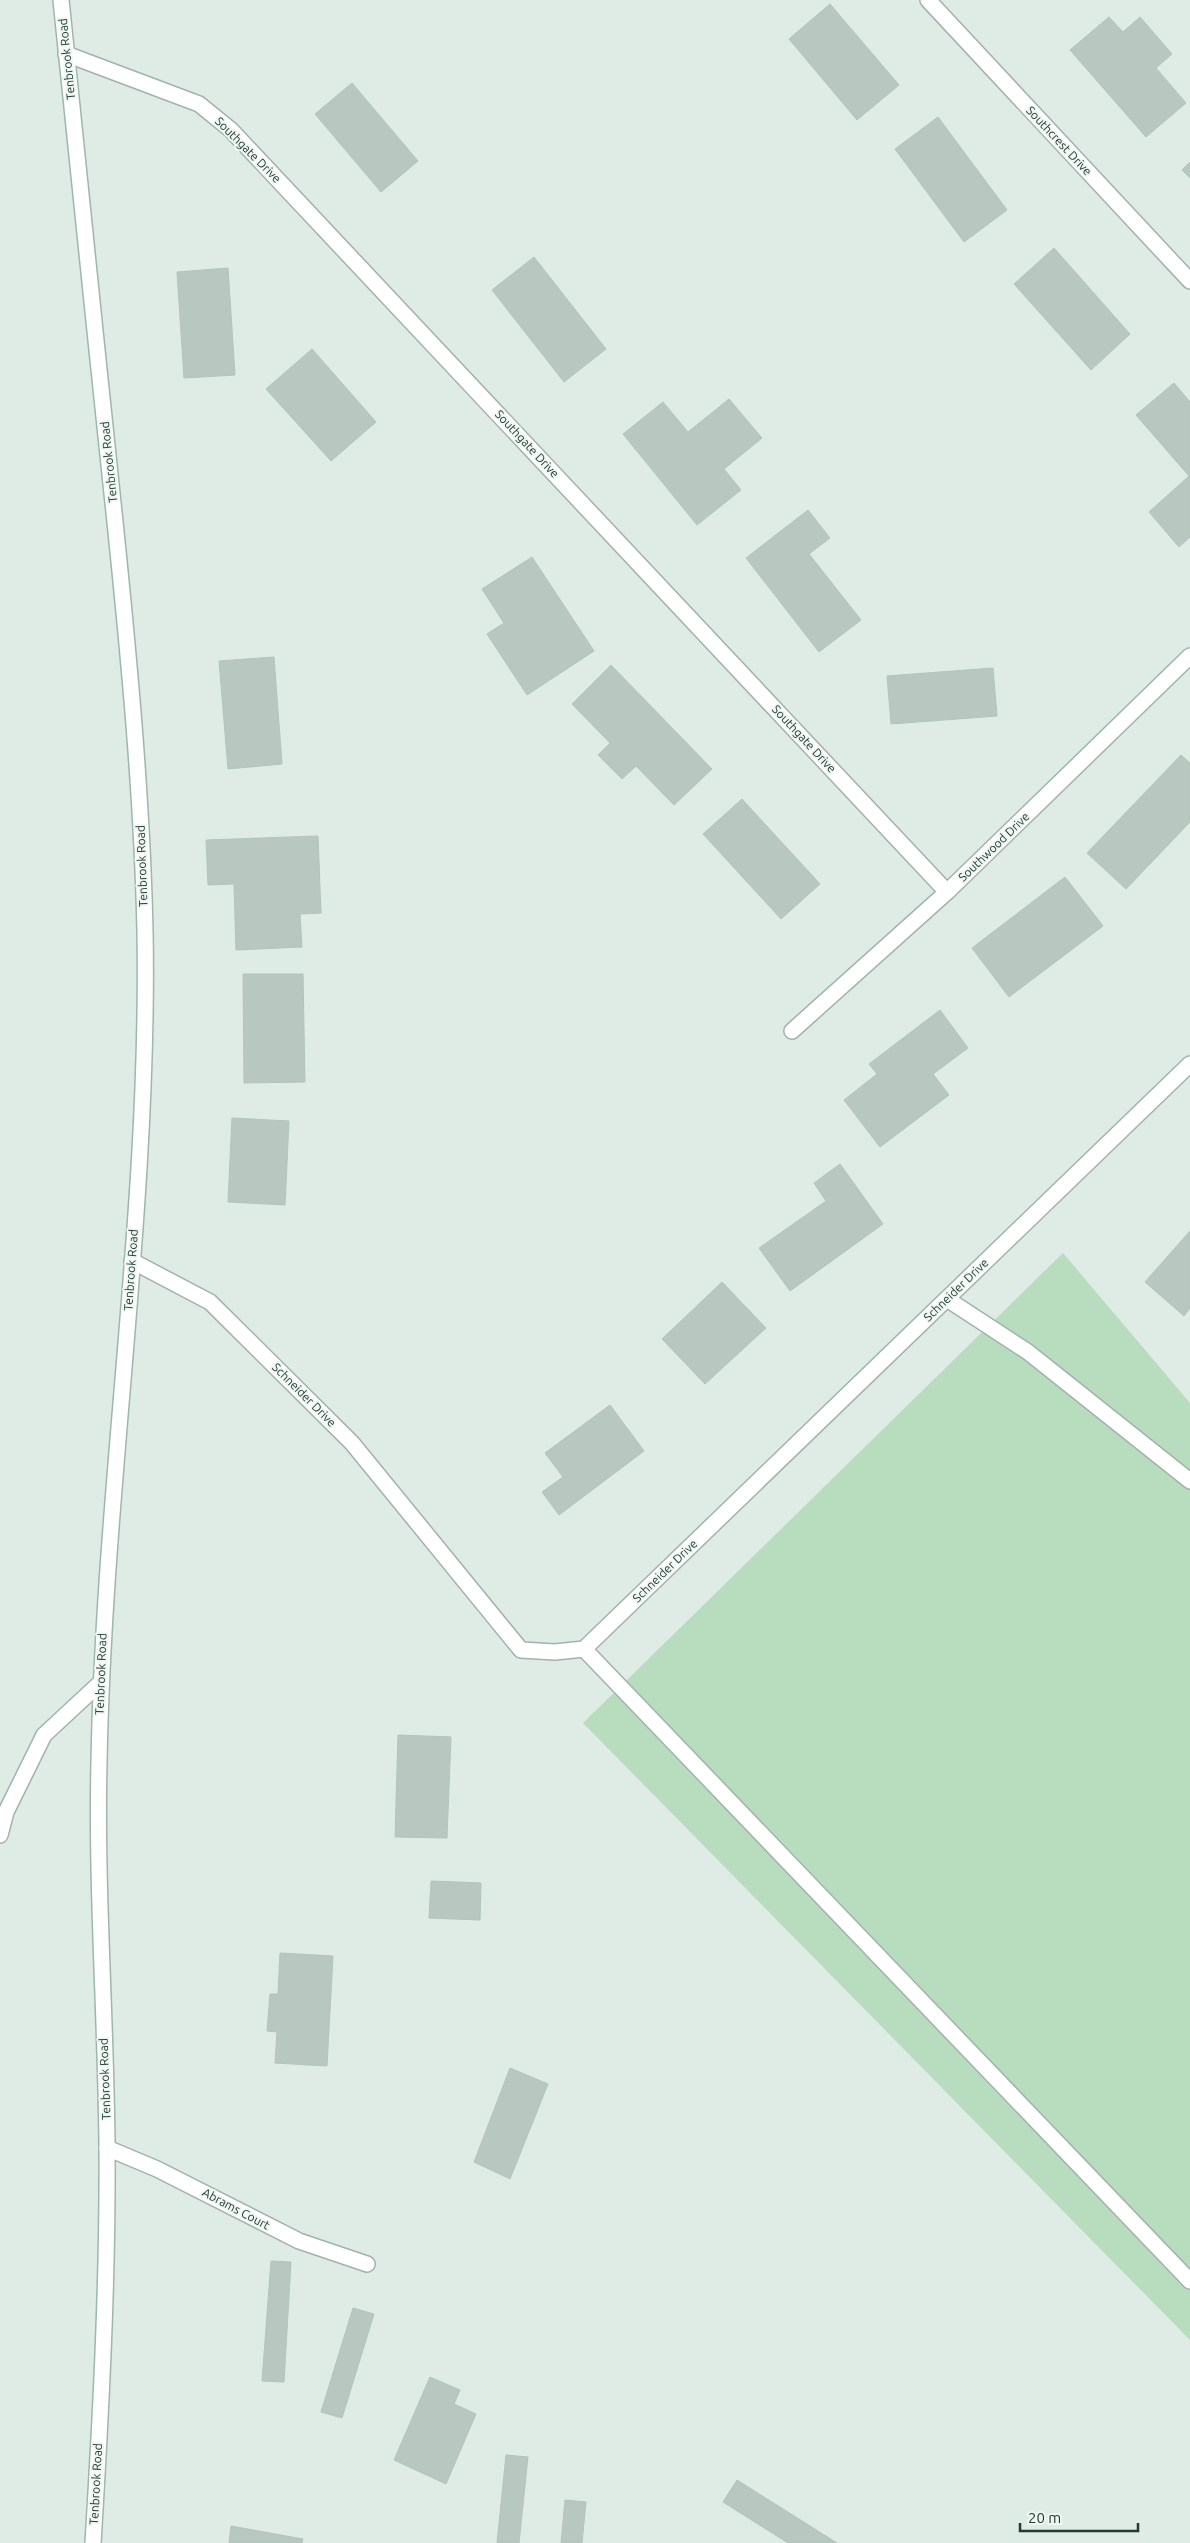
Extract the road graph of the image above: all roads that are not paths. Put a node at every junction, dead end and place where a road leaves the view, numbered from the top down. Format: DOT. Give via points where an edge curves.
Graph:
graph roads {
  1 [pos="61,0"];
  2 [pos="928,0"];
  3 [pos="66,54"];
  4 [pos="1190,282"];
  5 [pos="1190,656"];
  6 [pos="947,892"];
  7 [pos="792,1031"];
  8 [pos="1190,1064"];
  9 [pos="132,1261"];
  10 [pos="947,1299"];
  11 [pos="1190,1481"];
  12 [pos="584,1649"];
  13 [pos="100,1683"];
  14 [pos="0,1835"];
  15 [pos="107,2148"];
  16 [pos="367,2264"];
  17 [pos="1190,2281"];
  18 [pos="93,2543"];
  1 -- 3 [label="street, Tenbrook Road"];
  2 -- 4 [label="street, Southcrest Drive"];
  3 -- 6 [label="street, Southgate Drive" via="199,104 231,130"];
  3 -- 9 [label="street, Tenbrook Road" via="123,601 141,825 145,933 144,1042"];
  5 -- 6 [label="street, Southwood Drive"];
  6 -- 7 [label="street, Southwood Drive"];
  8 -- 10 [label="street, Schneider Drive"];
  9 -- 12 [label="street, Schneider Drive" via="210,1302 352,1443 521,1650 555,1652"];
  9 -- 13 [label="street, Tenbrook Road"];
  10 -- 11 [label="street" via="1028,1352"];
  10 -- 12 [label="street, Schneider Drive"];
  12 -- 17 [label="street"];
  13 -- 14 [label="street" via="44,1735 6,1812"];
  13 -- 15 [label="street, Tenbrook Road" via="98,1795"];
  15 -- 16 [label="street, Abrams Court" via="157,2169 299,2241"];
  15 -- 18 [label="street, Tenbrook Road" via="104,2320"];
}
